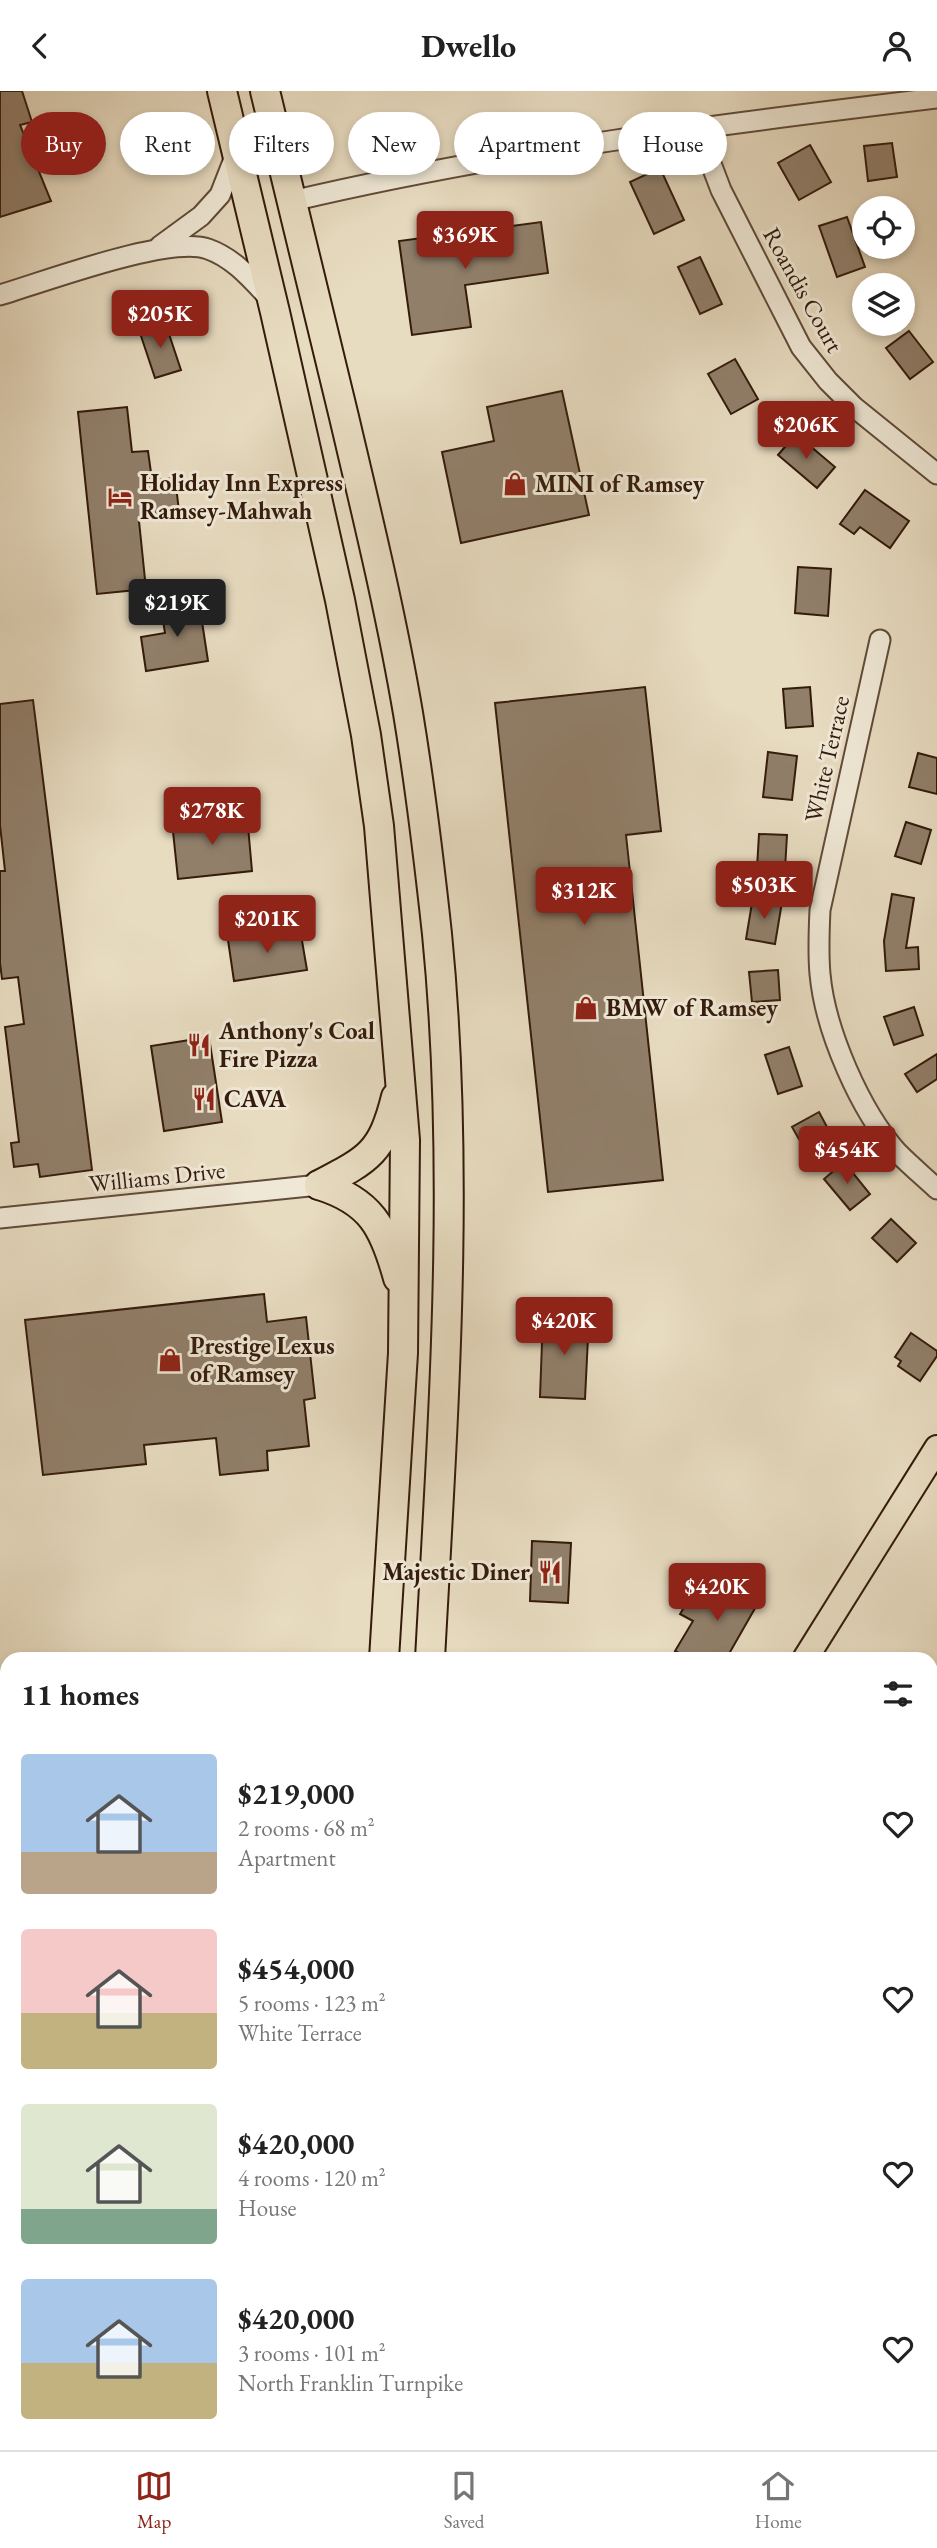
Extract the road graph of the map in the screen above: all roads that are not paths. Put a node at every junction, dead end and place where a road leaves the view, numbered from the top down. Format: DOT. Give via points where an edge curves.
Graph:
graph roads {
  1 [pos="222,91"];
  2 [pos="265,91"];
  3 [pos="937,98"];
  4 [pos="229,122"];
  5 [pos="727,123"];
  6 [pos="618,140"];
  7 [pos="229,171"];
  8 [pos="241,175"];
  9 [pos="715,175"];
  10 [pos="292,201"];
  11 [pos="156,249"];
  12 [pos="0,295"];
  13 [pos="272,302"];
  14 [pos="937,474"];
  15 [pos="880,640"];
  16 [pos="401,1077"];
  17 [pos="319,1185"];
  18 [pos="937,1189"];
  19 [pos="0,1218"];
  20 [pos="404,1300"];
  21 [pos="937,1448"];
  22 [pos="384,1652"];
  23 [pos="430,1652"];
  24 [pos="809,1652"];
  1 -- 4 [label="highway"];
  2 -- 10 [label="highway"];
  3 -- 5 [label="street"];
  6 -- 10 [label="street" via="393,177"];
  7 -- 11 [label="street" via="220,195 201,216"];
  8 -- 13 [label="highway"];
  9 -- 14 [label="street, Roandis Court" via="802,347 854,407"];
  10 -- 23 [label="highway" via="388,610 408,714 437,936 446,1043 449,1256"];
  11 -- 12 [label="street"];
  11 -- 13 [label="street" via="205,247 241,268"];
  13 -- 16 [label="highway" via="366,735 379,826"];
  15 -- 18 [label="street, White Terrace" via="820,910 820,977 828,1014 854,1085 870,1114 897,1151"];
  16 -- 17 [label="highway" via="389,1124 377,1145 361,1163"];
  16 -- 20 [label="highway"];
  17 -- 19 [label="street, Williams Drive"];
  17 -- 20 [label="highway" via="354,1199 379,1224"];
  20 -- 22 [label="highway"];
  21 -- 24 [label="main road"];
}
